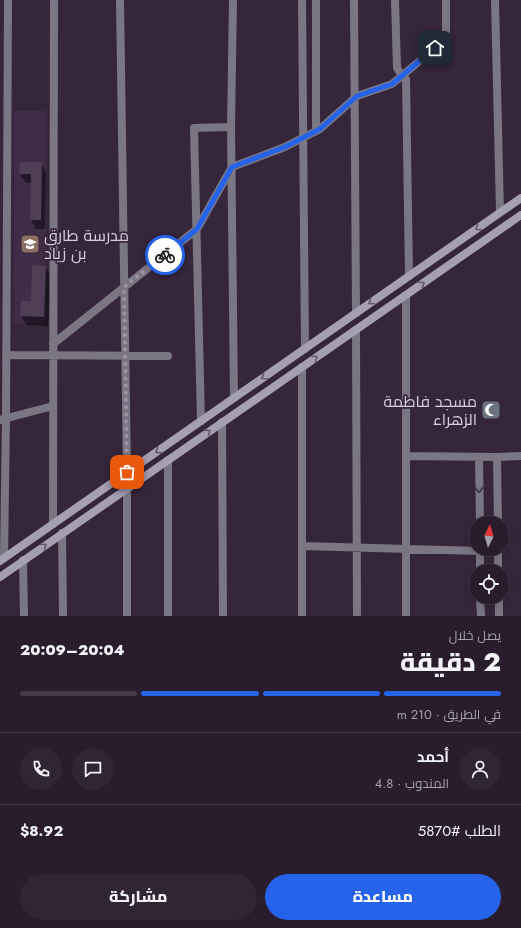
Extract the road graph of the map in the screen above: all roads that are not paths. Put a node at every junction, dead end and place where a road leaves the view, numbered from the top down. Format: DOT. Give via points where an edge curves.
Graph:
graph roads {
  1 [pos="8,0"];
  2 [pos="54,0"];
  3 [pos="120,0"];
  4 [pos="233,0"];
  5 [pos="302,0"];
  6 [pos="316,0"];
  7 [pos="354,0"];
  8 [pos="395,0"];
  9 [pos="446,0"];
  10 [pos="495,0"];
  11 [pos="402,76"];
  12 [pos="354,98"];
  13 [pos="231,127"];
  14 [pos="316,131"];
  15 [pos="302,138"];
  16 [pos="232,167"];
  17 [pos="521,198"];
  18 [pos="500,212"];
  19 [pos="521,215"];
  20 [pos="197,229"];
  21 [pos="409,276"];
  22 [pos="124,287"];
  23 [pos="406,295"];
  24 [pos="356,313"];
  25 [pos="356,330"];
  26 [pos="53,344"];
  27 [pos="305,349"];
  28 [pos="6,355"];
  29 [pos="53,355"];
  30 [pos="125,356"];
  31 [pos="168,356"];
  32 [pos="302,367"];
  33 [pos="234,398"];
  34 [pos="53,406"];
  35 [pos="3,419"];
  36 [pos="201,421"];
  37 [pos="222,422"];
  38 [pos="406,456"];
  39 [pos="521,456"];
  40 [pos="479,457"];
  41 [pos="497,457"];
  42 [pos="168,460"];
  43 [pos="127,472"];
  44 [pos="127,489"];
  45 [pos="480,516"];
  46 [pos="498,516"];
  47 [pos="53,524"];
  48 [pos="62,534"];
  49 [pos="302,546"];
  50 [pos="357,547"];
  51 [pos="406,548"];
  52 [pos="469,550"];
  53 [pos="2,560"];
  54 [pos="23,560"];
  55 [pos="0,576"];
  56 [pos="480,604"];
  57 [pos="499,604"];
  58 [pos="24,616"];
  59 [pos="63,616"];
  60 [pos="127,616"];
  61 [pos="168,616"];
  62 [pos="223,616"];
  63 [pos="302,616"];
  64 [pos="357,616"];
  65 [pos="406,616"];
  66 [pos="481,616"];
  67 [pos="499,616"];
  1 -- 28 [label="street"];
  2 -- 26 [label="street"];
  3 -- 22 [label="street"];
  4 -- 13 [label="street"];
  5 -- 15 [label="street"];
  6 -- 14 [label="street"];
  7 -- 12 [label="street"];
  8 -- 11 [label="street" via="397,68"];
  9 -- 11 [label="street" via="446,39"];
  10 -- 18 [label="street"];
  11 -- 12 [label="street" via="392,84"];
  11 -- 21 [label="street" via="406,80"];
  12 -- 14 [label="street"];
  12 -- 24 [label="street"];
  13 -- 16 [label="street"];
  13 -- 20 [label="street" via="194,128"];
  14 -- 15 [label="street"];
  15 -- 16 [label="street"];
  15 -- 27 [label="street"];
  16 -- 20 [label="street"];
  16 -- 33 [label="street"];
  17 -- 18 [label="main road"];
  18 -- 21 [label="main road, one-way"];
  23 -- 19 [label="main road, one-way"];
  20 -- 22 [label="street"];
  20 -- 36 [label="street"];
  21 -- 24 [label="main road, one-way"];
  22 -- 26 [label="street"];
  22 -- 30 [label="street"];
  23 -- 25 [label="main road"];
  23 -- 38 [label="street"];
  24 -- 27 [label="main road"];
  32 -- 25 [label="main road, one-way"];
  25 -- 50 [label="street"];
  26 -- 29 [label="street"];
  27 -- 33 [label="main road, one-way"];
  28 -- 29 [label="street"];
  28 -- 35 [label="street"];
  29 -- 30 [label="street"];
  29 -- 34 [label="street"];
  30 -- 31 [label="street"];
  30 -- 43 [label="street"];
  32 -- 37 [label="main road"];
  32 -- 49 [label="street"];
  33 -- 36 [label="main road"];
  34 -- 35 [label="street"];
  34 -- 47 [label="street"];
  35 -- 53 [label="street"];
  36 -- 43 [label="main road, one-way"];
  42 -- 37 [label="main road, one-way"];
  37 -- 62 [label="street"];
  38 -- 40 [label="street"];
  38 -- 51 [label="street"];
  39 -- 41 [label="street"];
  40 -- 41 [label="street"];
  40 -- 45 [label="street, one-way"];
  41 -- 46 [label="street"];
  42 -- 44 [label="main road"];
  42 -- 61 [label="street"];
  43 -- 47 [label="main road"];
  44 -- 48 [label="main road"];
  44 -- 60 [label="street"];
  47 -- 53 [label="main road"];
  54 -- 48 [label="main road, one-way"];
  48 -- 59 [label="street"];
  49 -- 50 [label="street"];
  49 -- 63 [label="street"];
  50 -- 51 [label="street"];
  50 -- 64 [label="street"];
  51 -- 52 [label="street"];
  51 -- 65 [label="street"];
  54 -- 55 [label="main road"];
  54 -- 58 [label="street"];
  56 -- 66 [label="street"];
  57 -- 67 [label="street"];
}
